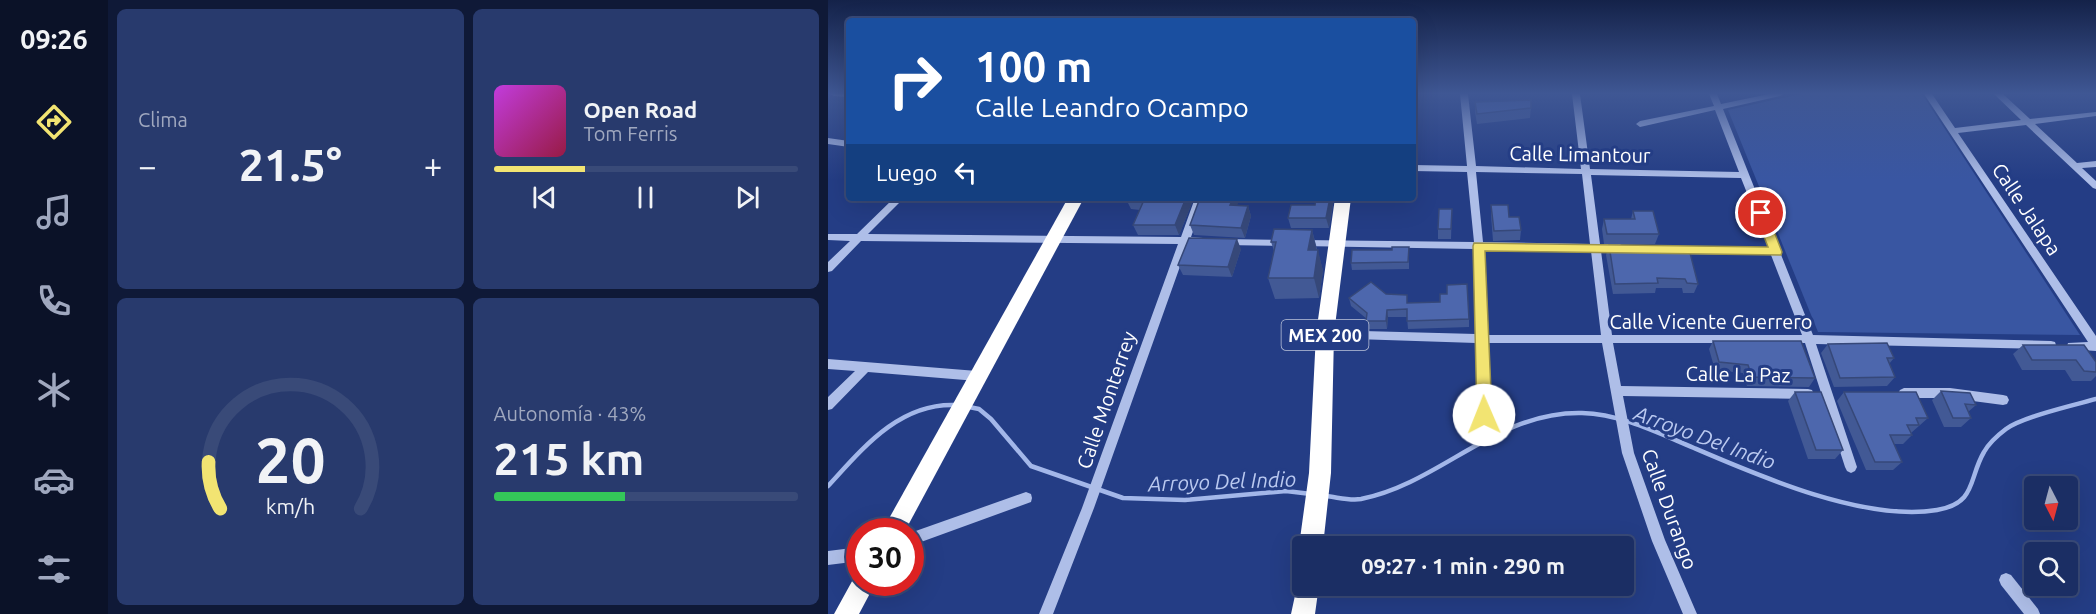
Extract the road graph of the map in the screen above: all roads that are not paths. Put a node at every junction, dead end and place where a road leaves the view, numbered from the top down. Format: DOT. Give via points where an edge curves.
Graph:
graph roads {
  1 [pos="2030,122"];
  2 [pos="1467,123"];
  3 [pos="1579,123"];
  4 [pos="1646,123"];
  5 [pos="1725,123"];
  6 [pos="1948,123"];
  7 [pos="2024,123"];
  8 [pos="1640,124"];
  9 [pos="1954,131"];
  10 [pos="828,141"];
  11 [pos="846,144"];
  12 [pos="2096,164"];
  13 [pos="2076,166"];
  14 [pos="1416,168"];
  15 [pos="1471,170"];
  16 [pos="1584,172"];
  17 [pos="1746,175"];
  18 [pos="2096,186"];
  19 [pos="896,201"];
  20 [pos="1074,201"];
  21 [pos="1199,201"];
  22 [pos="1344,201"];
  23 [pos="828,237"];
  24 [pos="857,238"];
  25 [pos="1052,239"];
  26 [pos="1183,241"];
  27 [pos="1338,244"];
  28 [pos="1479,246"];
  29 [pos="1594,248"];
  30 [pos="1628,249"];
  31 [pos="1662,249"];
  32 [pos="1776,252"];
  33 [pos="828,268"];
  34 [pos="1325,333"];
  35 [pos="1483,339"];
  36 [pos="1607,339"];
  37 [pos="1809,339"];
  38 [pos="2096,346"];
  39 [pos="828,364"];
  40 [pos="866,367"];
  41 [pos="972,384"];
  42 [pos="1616,391"];
  43 [pos="1834,394"];
  44 [pos="1895,394"];
  45 [pos="2002,400"];
  46 [pos="828,405"];
  47 [pos="1484,415"];
  48 [pos="1851,467"];
  49 [pos="1026,498"];
  50 [pos="900,518"];
  51 [pos="924,535"];
  52 [pos="1312,536"];
  53 [pos="846,556"];
  54 [pos="828,558"];
  55 [pos="2006,580"];
  56 [pos="856,596"];
  57 [pos="1305,596"];
  58 [pos="846,614"];
  59 [pos="1046,614"];
  60 [pos="1303,614"];
  61 [pos="1690,614"];
  62 [pos="2033,614"];
  1 -- 13 [label="street"];
  2 -- 15 [label="street"];
  3 -- 16 [label="street, Calle Durango"];
  4 -- 8 [label="street"];
  5 -- 17 [label="street"];
  6 -- 9 [label="street, Calle Jalapa"];
  7 -- 9 [label="street"];
  9 -- 38 [label="street, Calle Jalapa"];
  10 -- 11 [label="street"];
  12 -- 13 [label="street"];
  13 -- 18 [label="street"];
  14 -- 15 [label="street, Calle Limantour"];
  15 -- 16 [label="street, Calle Limantour"];
  15 -- 28 [label="street"];
  16 -- 17 [label="street, Calle Limantour"];
  16 -- 29 [label="street, Calle Durango"];
  17 -- 32 [label="street"];
  19 -- 24 [label="street"];
  20 -- 25 [label="highway"];
  21 -- 26 [label="street, Calle Monterrey"];
  22 -- 27 [label="highway, MEX 200"];
  23 -- 24 [label="street"];
  24 -- 25 [label="street"];
  24 -- 33 [label="street"];
  25 -- 26 [label="street"];
  25 -- 41 [label="highway"];
  26 -- 27 [label="street"];
  26 -- 59 [label="street, Calle Monterrey"];
  27 -- 28 [label="street"];
  27 -- 34 [label="highway, MEX 200"];
  28 -- 29 [label="street"];
  28 -- 35 [label="street"];
  29 -- 30 [label="street"];
  29 -- 36 [label="street, Calle Durango"];
  31 -- 32 [label="street"];
  32 -- 37 [label="street"];
  34 -- 35 [label="street, Calle Vicente Guerrero"];
  34 -- 52 [label="highway, MEX 200" via="1320,473"];
  35 -- 36 [label="street, Calle Vicente Guerrero"];
  35 -- 47 [label="street"];
  36 -- 37 [label="street, Calle Vicente Guerrero"];
  36 -- 42 [label="street, Calle Durango"];
  37 -- 38 [label="street, Calle Vicente Guerrero"];
  37 -- 43 [label="street"];
  39 -- 40 [label="street"];
  40 -- 41 [label="street"];
  40 -- 46 [label="street"];
  41 -- 50 [label="highway"];
  42 -- 43 [label="street, Calle La Paz"];
  42 -- 61 [label="street, Calle Durango" via="1628,453"];
  43 -- 48 [label="street"];
  44 -- 45 [label="street" via="1950,393"];
  49 -- 51 [label="street"];
  53 -- 54 [label="street"];
  55 -- 62 [label="street"];
  56 -- 58 [label="highway"];
  57 -- 60 [label="highway"];
}
